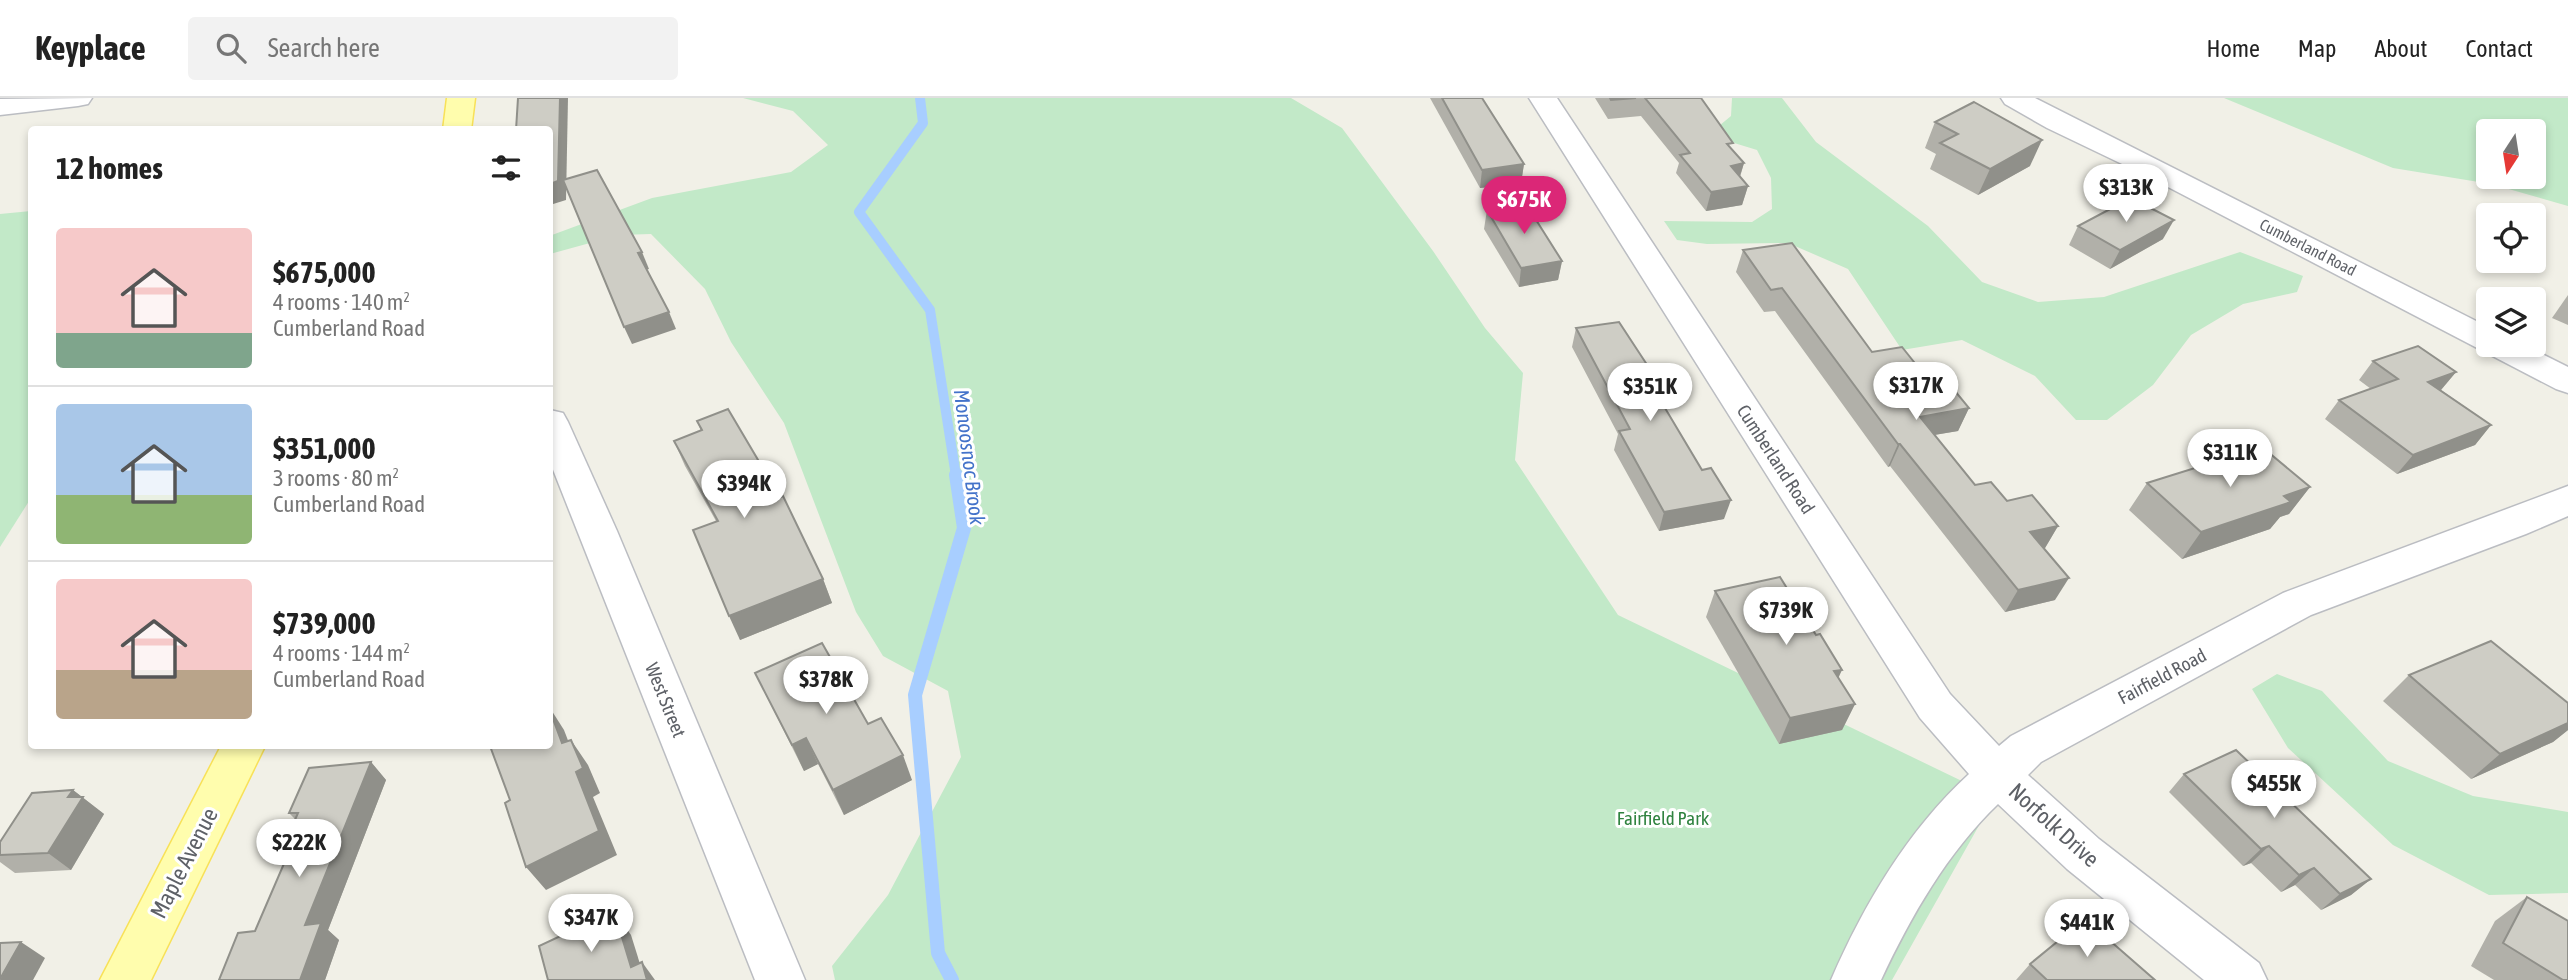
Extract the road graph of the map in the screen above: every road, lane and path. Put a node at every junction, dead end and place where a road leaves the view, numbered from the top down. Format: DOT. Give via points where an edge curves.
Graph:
graph roads {
  1 [pos="78,98"];
  2 [pos="461,98"];
  3 [pos="1543,98"];
  4 [pos="2015,98"];
  5 [pos="0,107"];
  6 [pos="458,126"];
  7 [pos="2476,334"];
  8 [pos="2520,357"];
  9 [pos="2568,382"];
  10 [pos="553,429"];
  11 [pos="2568,500"];
  12 [pos="241,749"];
  13 [pos="1998,775"];
  14 [pos="125,980"];
  15 [pos="780,980"];
  16 [pos="1856,980"];
  17 [pos="2242,980"];
  1 -- 5 [label="street"];
  2 -- 6 [label="main road"];
  3 -- 13 [label="street, Cumberland Road" via="1935,706"];
  4 -- 7 [label="street, Cumberland Road"];
  8 -- 9 [label="street"];
  10 -- 15 [label="street, West Street"];
  11 -- 13 [label="street, Fairfield Road" via="2297,604 2026,748"];
  12 -- 14 [label="main road, Maple Avenue"];
  13 -- 16 [label="street, Fairfield Road" via="1956,814 1891,909"];
  13 -- 17 [label="street, Norfolk Drive" via="2083,853"];
}
